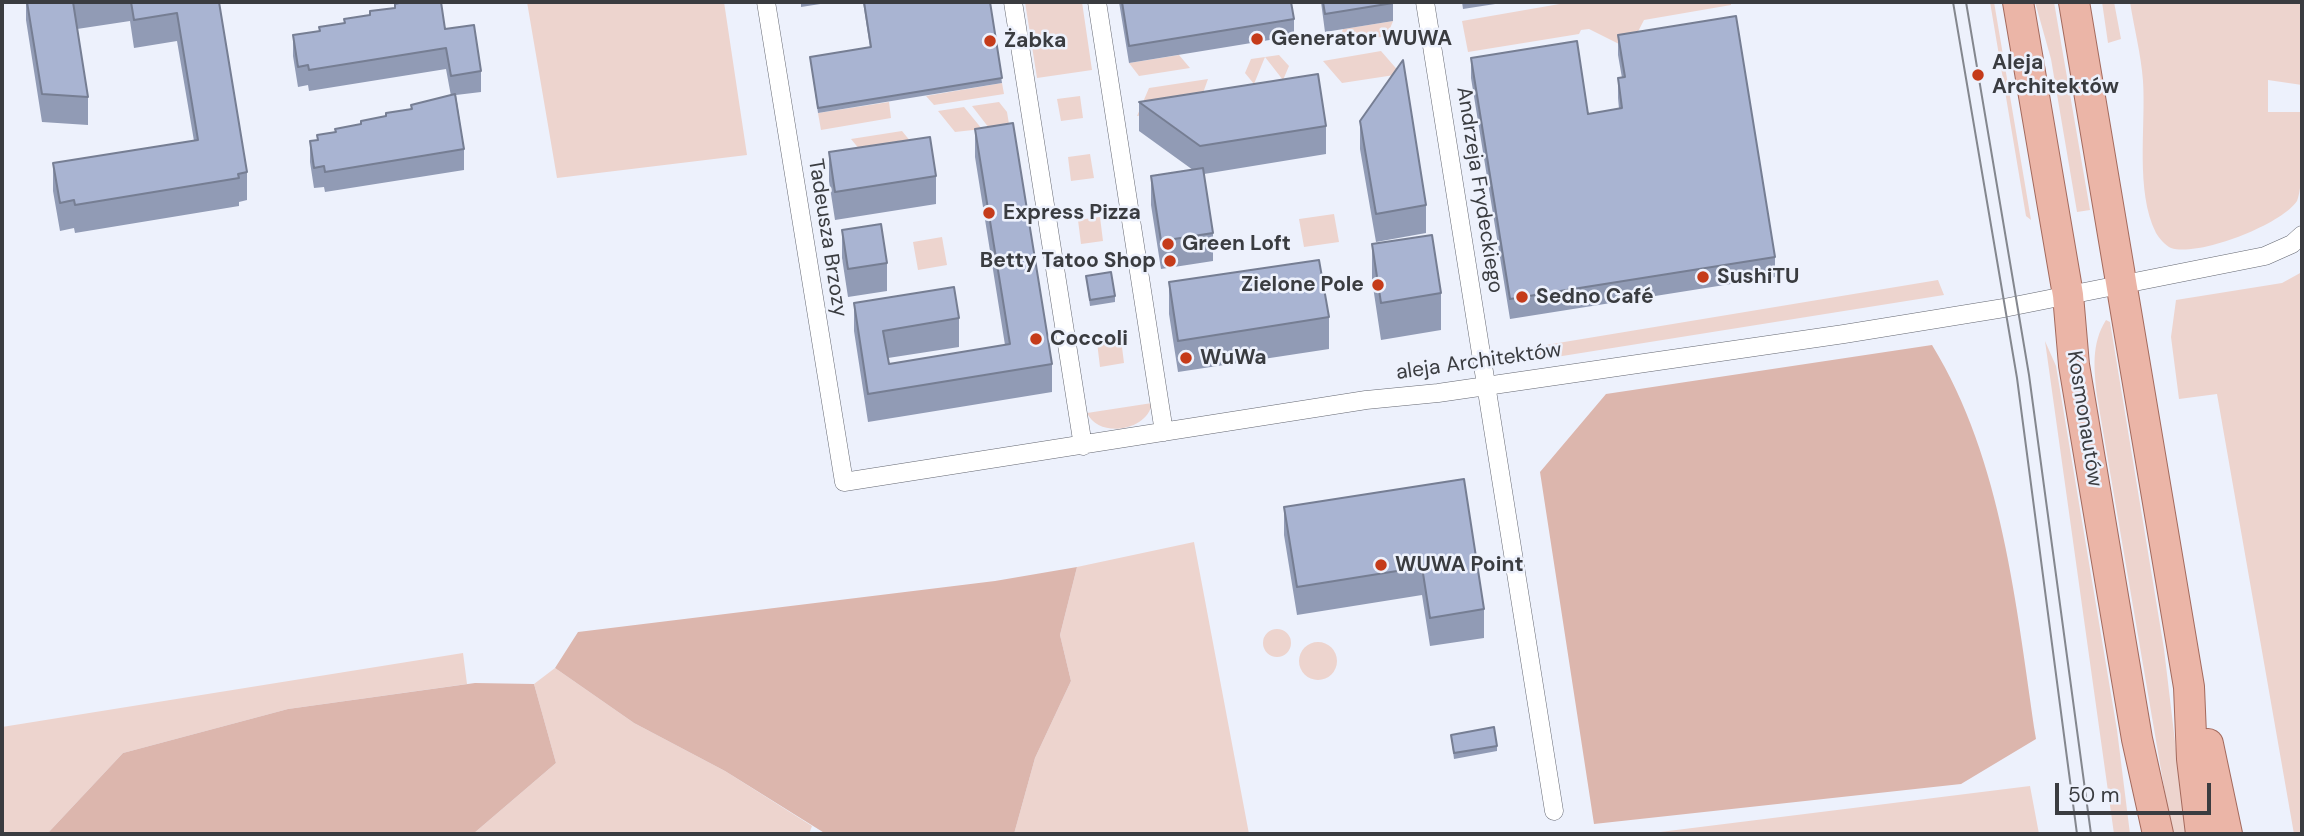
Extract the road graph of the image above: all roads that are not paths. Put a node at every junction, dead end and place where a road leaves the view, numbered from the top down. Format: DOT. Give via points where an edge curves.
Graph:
graph roads {
  1 [pos="766,2"];
  2 [pos="1013,2"];
  3 [pos="1097,2"];
  4 [pos="1425,2"];
  5 [pos="2018,2"];
  6 [pos="2074,2"];
  7 [pos="2302,235"];
  8 [pos="2120,285"];
  9 [pos="2068,295"];
  10 [pos="1487,385"];
  11 [pos="1164,432"];
  12 [pos="1083,446"];
  13 [pos="844,482"];
  14 [pos="2189,687"];
  15 [pos="2137,739"];
  16 [pos="1553,811"];
  17 [pos="2139,834"];
  18 [pos="2158,834"];
  19 [pos="2201,834"];
  20 [pos="2227,834"];
  1 -- 13 [label="street, Tadeusza Brzozy"];
  2 -- 12 [label="street"];
  3 -- 11 [label="street"];
  4 -- 10 [label="street, Andrzeja Frydeckiego"];
  5 -- 9 [label="main road, Kosmonautów"];
  6 -- 8 [label="main road"];
  7 -- 8 [label="street, aleja Architektów" via="2265,256"];
  8 -- 9 [label="street, aleja Architektów"];
  8 -- 14 [label="main road"];
  9 -- 10 [label="street, aleja Architektów" via="1844,334"];
  9 -- 15 [label="main road, Kosmonautów" via="2074,365"];
  10 -- 11 [label="street, aleja Architektów"];
  10 -- 16 [label="street, Andrzeja Frydeckiego"];
  11 -- 12 [label="street, aleja Architektów"];
  12 -- 13 [label="street, aleja Architektów"];
  14 -- 19 [label="main road"];
  14 -- 20 [label="main road" via="2208,744"];
  15 -- 17 [label="main road"];
  15 -- 18 [label="main road, Kosmonautów"];
}
